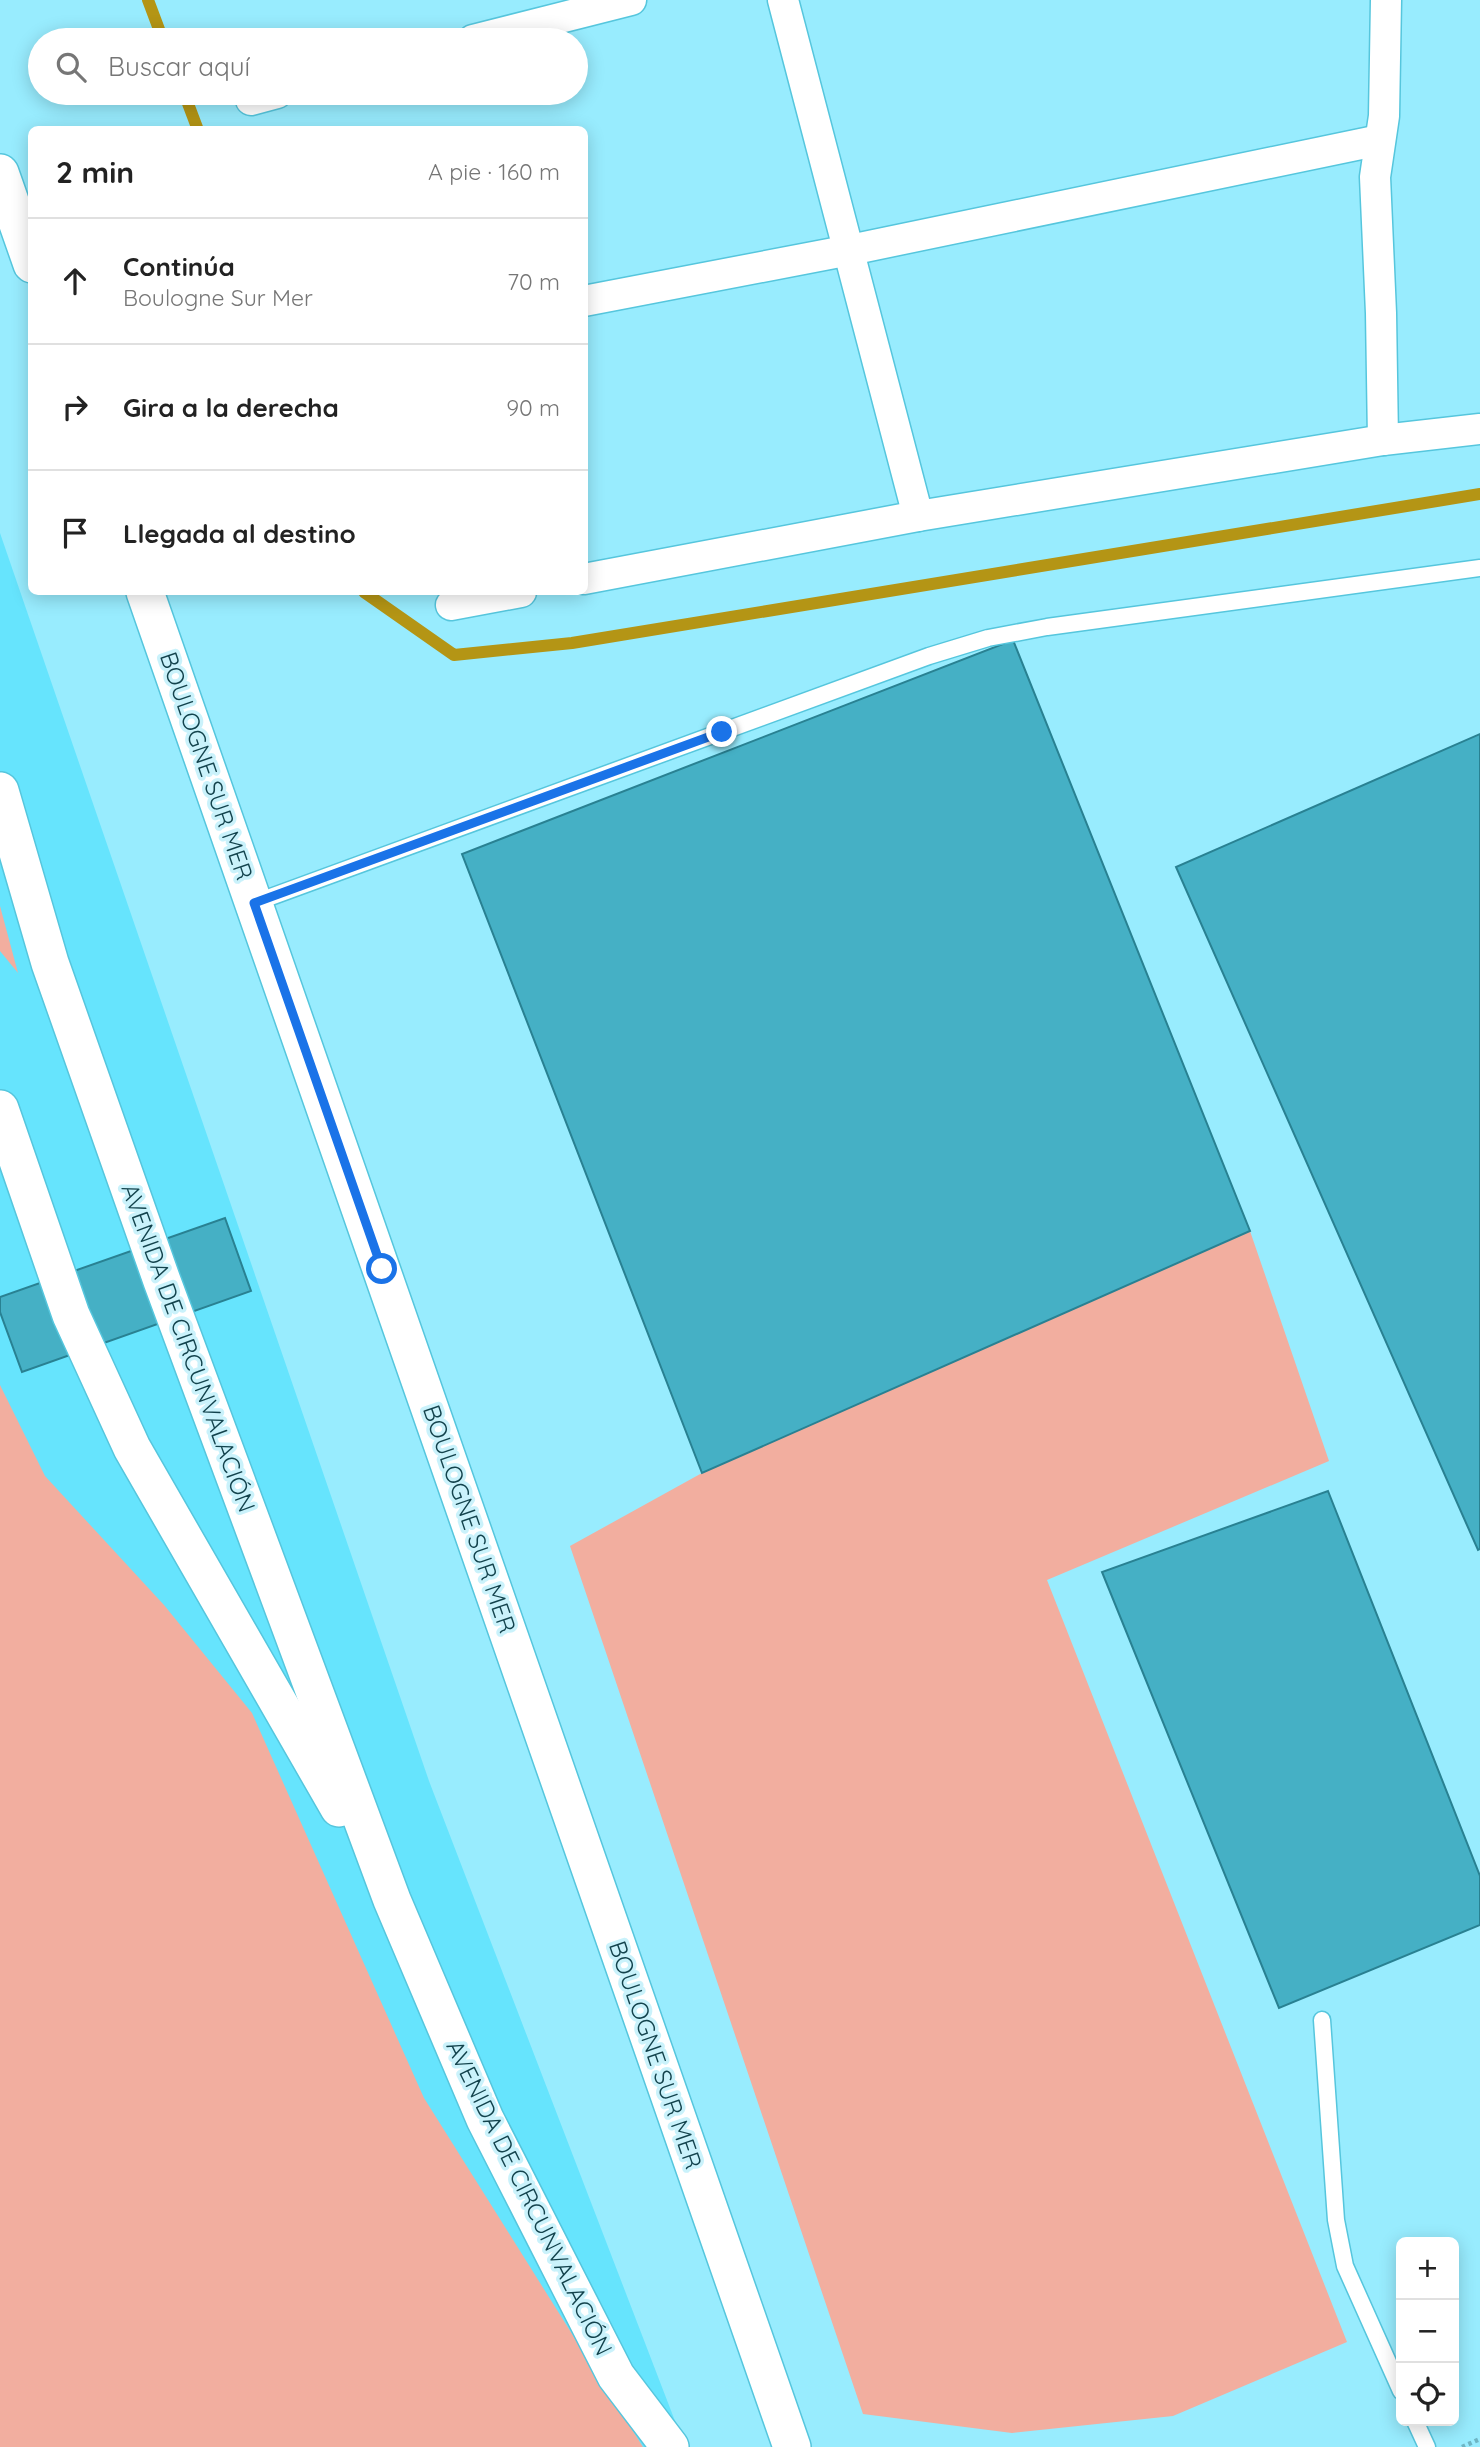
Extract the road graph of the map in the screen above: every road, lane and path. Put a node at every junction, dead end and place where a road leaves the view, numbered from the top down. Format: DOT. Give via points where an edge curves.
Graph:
graph roads {
  1 [pos="631,0"];
  2 [pos="783,0"];
  3 [pos="1386,0"];
  4 [pos="520,28"];
  5 [pos="1380,140"];
  6 [pos="0,173"];
  7 [pos="850,250"];
  8 [pos="28,253"];
  9 [pos="588,300"];
  10 [pos="1480,429"];
  11 [pos="1383,440"];
  12 [pos="918,516"];
  13 [pos="1480,568"];
  14 [pos="588,578"];
  15 [pos="146,595"];
  16 [pos="505,595"];
  17 [pos="451,605"];
  18 [pos="0,791"];
  19 [pos="254,903"];
  20 [pos="0,1109"];
  21 [pos="392,1900"];
  22 [pos="1322,2020"];
  23 [pos="1396,2380"];
  24 [pos="1417,2426"];
  25 [pos="1480,2439"];
  26 [pos="670,2447"];
  27 [pos="792,2447"];
  28 [pos="1426,2447"];
  29 [pos="1462,2447"];
  1 -- 4 [label="street"];
  2 -- 7 [label="street"];
  3 -- 5 [label="street"];
  5 -- 7 [label="street"];
  5 -- 11 [label="street" via="1375,177"];
  6 -- 8 [label="street"];
  7 -- 9 [label="street"];
  7 -- 12 [label="street"];
  10 -- 11 [label="street"];
  11 -- 12 [label="street"];
  12 -- 14 [label="street"];
  13 -- 19 [label="lane" via="988,638"];
  15 -- 19 [label="street, BOULOGNE SUR MER"];
  16 -- 17 [label="street"];
  18 -- 21 [label="street, AVENIDA DE CIRCUNVALACIÓN" via="50,963"];
  19 -- 27 [label="street, BOULOGNE SUR MER"];
  20 -- 21 [label="street, AVENIDA DE CIRCUNVALACIÓN" via="71,1315 132,1448"];
  21 -- 26 [label="street, AVENIDA DE CIRCUNVALACIÓN" via="497,2144 616,2376"];
  22 -- 23 [label="lane" via="1336,2221 1345,2266"];
  24 -- 28 [label="lane"];
  25 -- 29 [label="path"];
}
